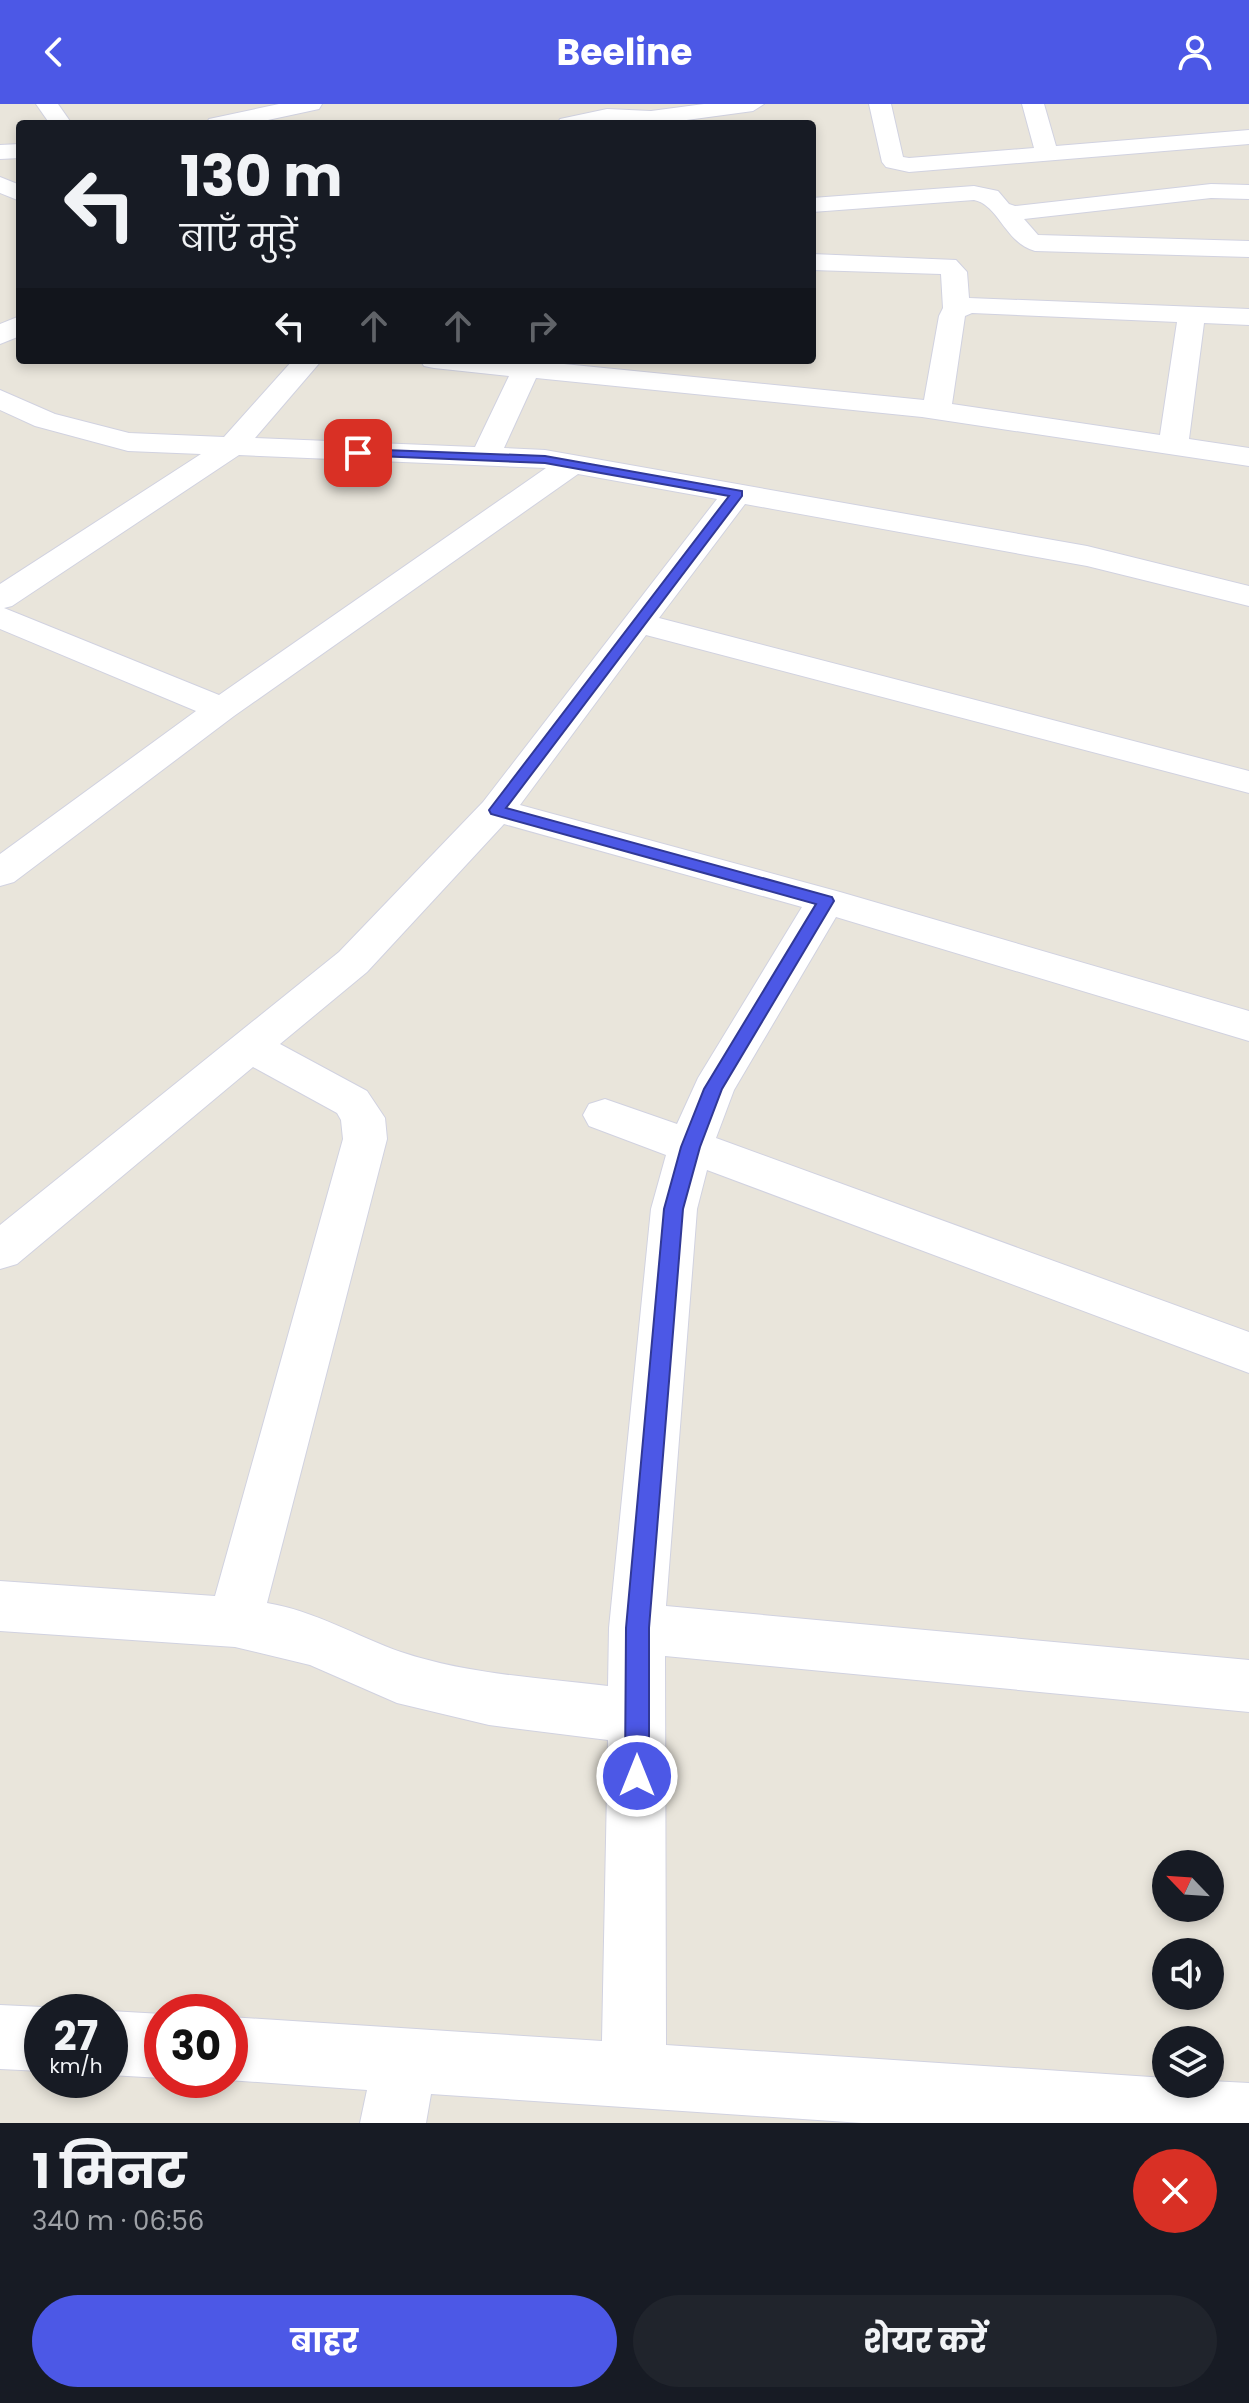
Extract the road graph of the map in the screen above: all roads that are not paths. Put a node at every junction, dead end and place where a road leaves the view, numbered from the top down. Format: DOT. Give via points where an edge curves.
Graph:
graph roads {
  1 [pos="311,104"];
  2 [pos="753,104"];
  3 [pos="880,104"];
  4 [pos="1033,104"];
  5 [pos="631,115"];
  6 [pos="1193,116"];
  7 [pos="236,120"];
  8 [pos="588,120"];
  9 [pos="1249,137"];
  10 [pos="1202,140"];
  11 [pos="1047,154"];
  12 [pos="1249,192"];
  13 [pos="816,205"];
  14 [pos="1006,212"];
  15 [pos="1249,249"];
  16 [pos="816,262"];
  17 [pos="956,308"];
  18 [pos="1192,314"];
  19 [pos="1249,317"];
  20 [pos="304,364"];
  21 [pos="529,364"];
  22 [pos="0,399"];
  23 [pos="937,410"];
  24 [pos="1173,446"];
  25 [pos="230,448"];
  26 [pos="485,457"];
  27 [pos="1249,457"];
  28 [pos="572,464"];
  29 [pos="737,493"];
  30 [pos="1249,596"];
  31 [pos="0,599"];
  32 [pos="0,617"];
  33 [pos="639,623"];
  34 [pos="222,709"];
  35 [pos="1249,782"];
  36 [pos="496,810"];
  37 [pos="0,873"];
  38 [pos="826,901"];
  39 [pos="1249,1026"];
  40 [pos="250,1047"];
  41 [pos="605,1115"];
  42 [pos="690,1147"];
  43 [pos="0,1251"];
  44 [pos="1249,1353"];
  45 [pos="0,1606"];
  46 [pos="235,1622"];
  47 [pos="637,1628"];
  48 [pos="1249,1686"];
  49 [pos="637,1717"];
  50 [pos="0,2037"];
  51 [pos="24,2038"];
  52 [pos="248,2050"];
  53 [pos="405,2059"];
  54 [pos="634,2074"];
  55 [pos="1006,2111"];
  56 [pos="1249,2116"];
  57 [pos="393,2123"];
  1 -- 7 [label="street"];
  2 -- 5 [label="street"];
  3 -- 11 [label="street" via="891,157 900,164"];
  4 -- 11 [label="street"];
  5 -- 8 [label="street"];
  6 -- 10 [label="street"];
  9 -- 10 [label="street"];
  10 -- 11 [label="street"];
  12 -- 14 [label="street" via="1211,191"];
  13 -- 14 [label="street" via="974,193 989,196"];
  14 -- 15 [label="street" via="1035,243"];
  16 -- 17 [label="street" via="947,265 954,272"];
  17 -- 18 [label="street"];
  17 -- 23 [label="street"];
  18 -- 19 [label="street"];
  18 -- 24 [label="street"];
  20 -- 25 [label="street"];
  21 -- 23 [label="street"];
  21 -- 26 [label="street"];
  22 -- 25 [label="street" via="45,420 128,442"];
  23 -- 24 [label="street"];
  24 -- 27 [label="street"];
  25 -- 26 [label="street"];
  25 -- 31 [label="street"];
  26 -- 28 [label="street"];
  28 -- 29 [label="street"];
  28 -- 34 [label="street"];
  29 -- 30 [label="street" via="1087,556"];
  29 -- 33 [label="street"];
  32 -- 34 [label="street"];
  33 -- 35 [label="street"];
  33 -- 36 [label="street"];
  34 -- 37 [label="street"];
  36 -- 38 [label="street"];
  36 -- 40 [label="street" via="353,962"];
  38 -- 39 [label="street"];
  38 -- 42 [label="street" via="713,1089"];
  40 -- 43 [label="street"];
  40 -- 46 [label="street" via="352,1102 363,1118 365,1139"];
  41 -- 42 [label="street"];
  42 -- 44 [label="street"];
  42 -- 47 [label="street" via="674,1209"];
  45 -- 46 [label="street"];
  46 -- 49 [label="street" via="319,1642 397,1677 489,1698"];
  47 -- 48 [label="street"];
  47 -- 49 [label="street"];
  49 -- 54 [label="street"];
  50 -- 51 [label="street"];
  52 -- 53 [label="street"];
  53 -- 54 [label="street"];
  53 -- 57 [label="street"];
  54 -- 55 [label="street"];
  55 -- 56 [label="street"];
}
